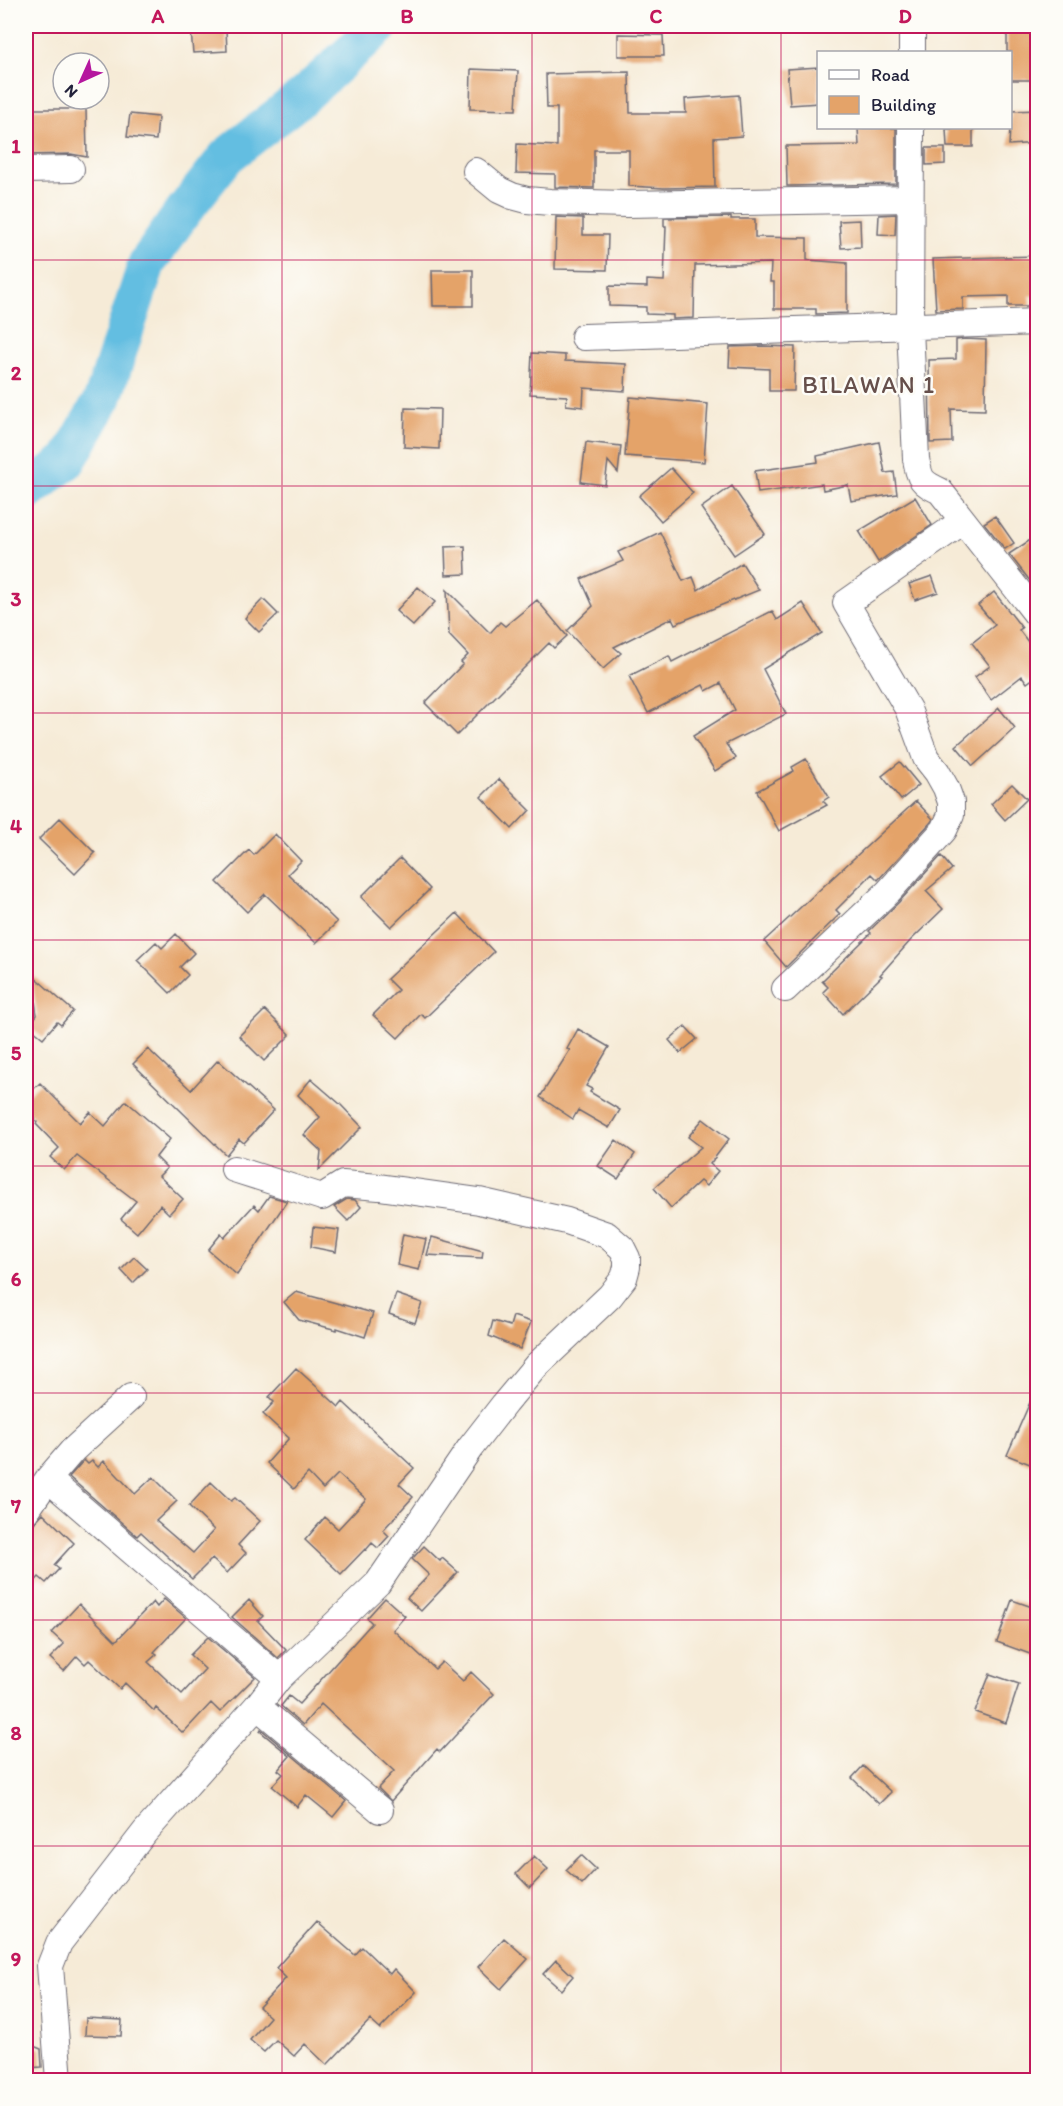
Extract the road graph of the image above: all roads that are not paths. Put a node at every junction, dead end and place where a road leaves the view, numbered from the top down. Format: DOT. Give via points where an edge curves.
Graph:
graph roads {
  1 [pos="912,26"];
  2 [pos="912,51"];
  3 [pos="911,129"];
  4 [pos="26,170"];
  5 [pos="71,170"];
  6 [pos="476,171"];
  7 [pos="910,198"];
  8 [pos="1038,322"];
  9 [pos="910,328"];
  10 [pos="584,337"];
  11 [pos="963,521"];
  12 [pos="1038,616"];
  13 [pos="785,989"];
  14 [pos="234,1169"];
  15 [pos="131,1397"];
  16 [pos="48,1479"];
  17 [pos="26,1511"];
  18 [pos="279,1678"];
  19 [pos="256,1706"];
  20 [pos="380,1810"];
  21 [pos="59,2080"];
  1 -- 2 [label="street"];
  3 -- 7 [label="street"];
  4 -- 5 [label="street"];
  6 -- 7 [label="street" via="512,196 550,202"];
  7 -- 9 [label="street"];
  8 -- 9 [label="street"];
  9 -- 10 [label="street"];
  9 -- 11 [label="street" via="919,474 925,484 940,491"];
  11 -- 12 [label="street"];
  11 -- 13 [label="street" via="846,603 908,709 926,758 946,788 951,815 944,830 888,892"];
  14 -- 18 [label="street" via="322,1197 343,1184 490,1203 607,1235 627,1258 624,1278 536,1366 505,1403 378,1583"];
  15 -- 16 [label="street" via="73,1450"];
  16 -- 17 [label="street"];
  16 -- 18 [label="street"];
  18 -- 19 [label="street"];
  19 -- 20 [label="street"];
  19 -- 21 [label="street" via="145,1832 58,1943 50,1966"];
}
